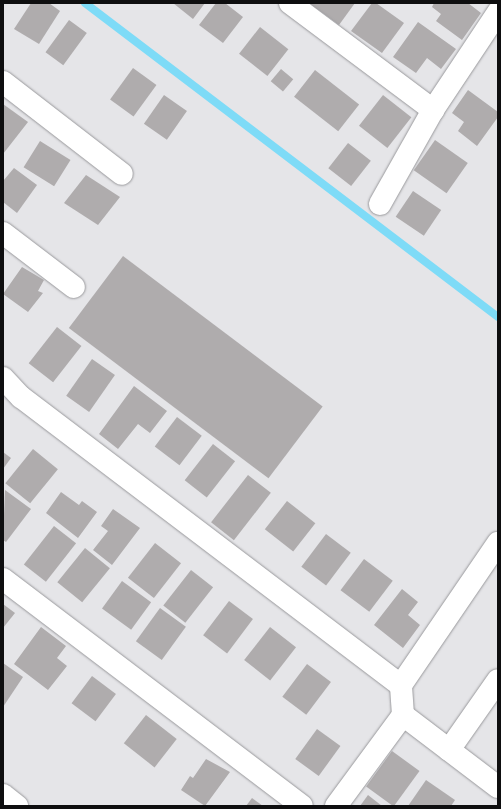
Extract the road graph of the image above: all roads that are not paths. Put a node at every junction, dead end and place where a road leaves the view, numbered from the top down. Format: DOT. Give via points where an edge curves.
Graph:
graph roads {
  1 [pos="290,3"];
  2 [pos="498,12"];
  3 [pos="3,82"];
  4 [pos="433,110"];
  5 [pos="122,174"];
  6 [pos="380,204"];
  7 [pos="3,233"];
  8 [pos="74,287"];
  9 [pos="3,378"];
  10 [pos="498,543"];
  11 [pos="3,579"];
  12 [pos="498,680"];
  13 [pos="401,685"];
  14 [pos="403,715"];
  15 [pos="449,750"];
  16 [pos="498,787"];
  17 [pos="3,795"];
  18 [pos="17,806"];
  19 [pos="302,806"];
  20 [pos="336,806"];
  1 -- 4 [label="street"];
  2 -- 4 [label="street"];
  3 -- 5 [label="street"];
  4 -- 6 [label="street"];
  7 -- 8 [label="street"];
  9 -- 13 [label="street" via="20,397"];
  10 -- 13 [label="street"];
  11 -- 19 [label="street"];
  12 -- 15 [label="street"];
  13 -- 14 [label="street"];
  14 -- 15 [label="street"];
  14 -- 20 [label="street"];
  15 -- 16 [label="street"];
  17 -- 18 [label="street"];
}
